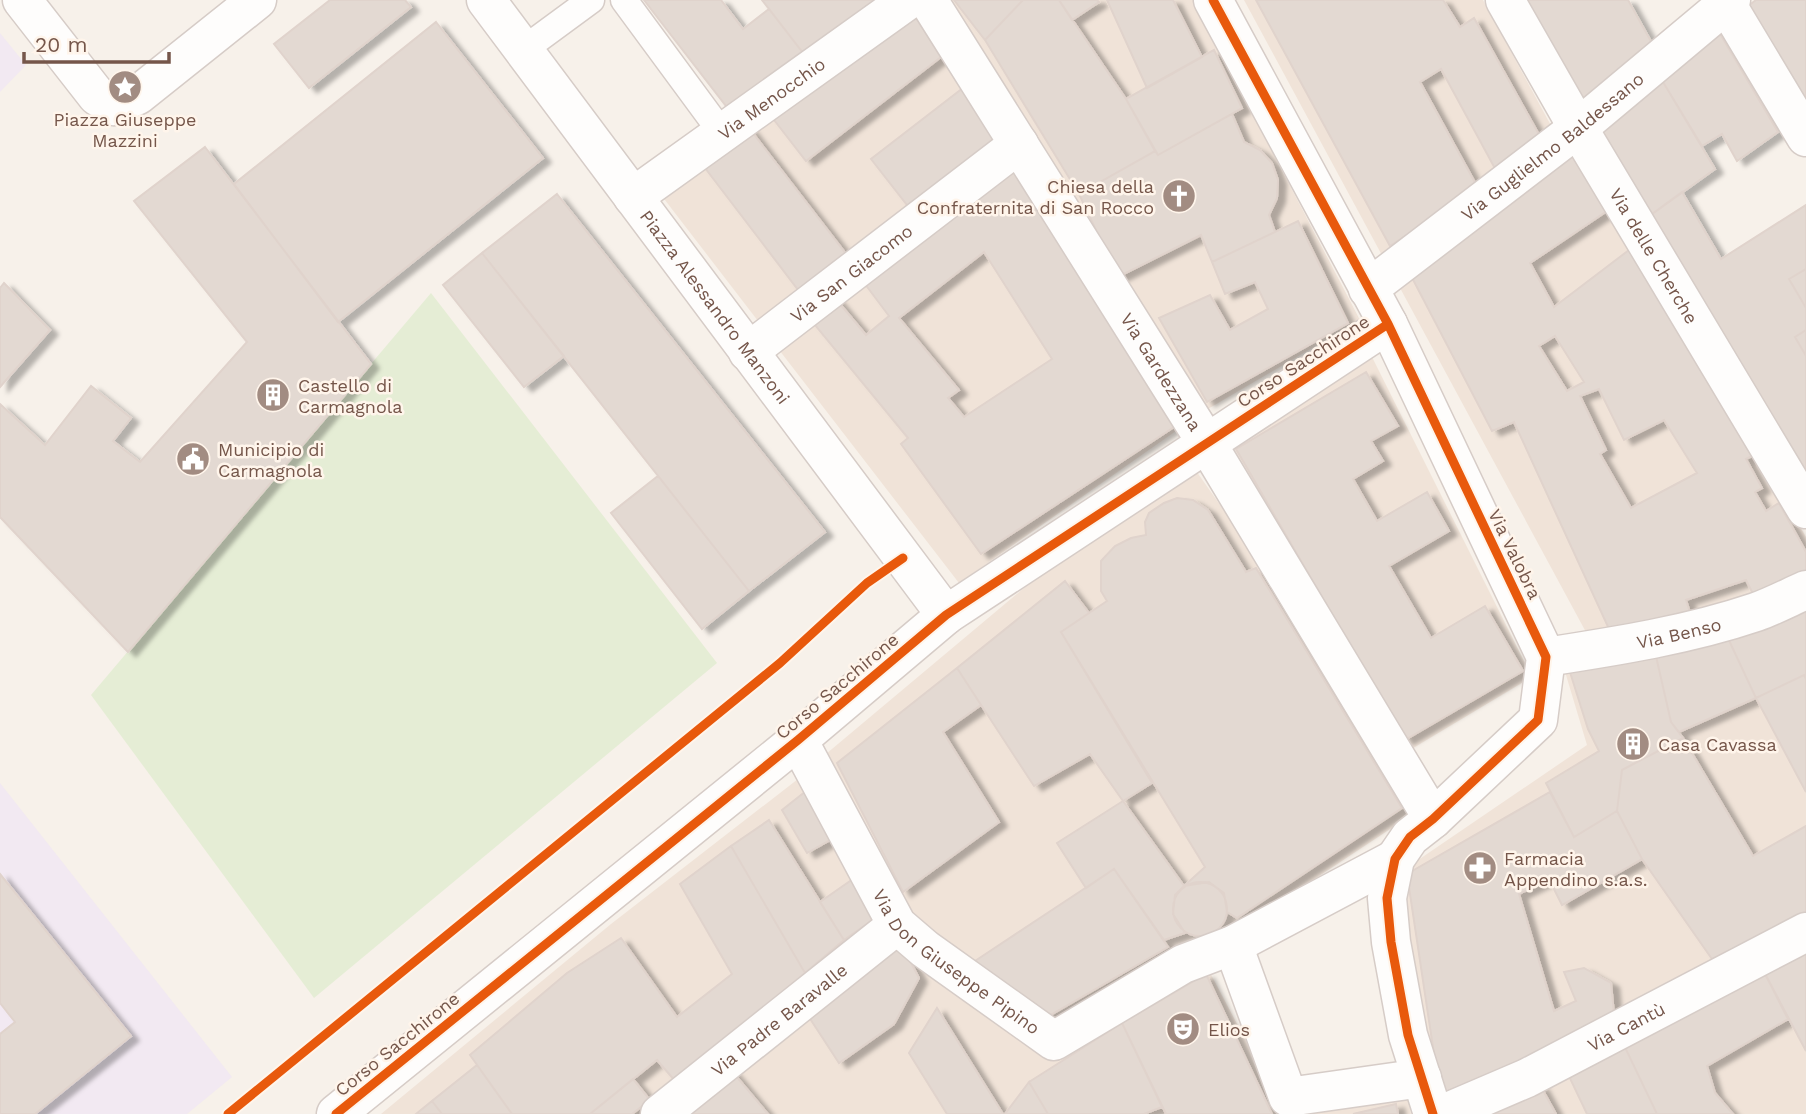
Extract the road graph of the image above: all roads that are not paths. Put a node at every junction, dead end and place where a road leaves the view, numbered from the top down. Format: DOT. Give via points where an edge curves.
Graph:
graph roads {
  1 [pos="22,0"];
  2 [pos="257,0"];
  3 [pos="485,0"];
  4 [pos="591,0"];
  5 [pos="624,0"];
  6 [pos="908,0"];
  7 [pos="928,0"];
  8 [pos="1213,0"];
  9 [pos="1505,0"];
  10 [pos="1727,1"];
  11 [pos="523,50"];
  12 [pos="1578,128"];
  13 [pos="722,133"];
  14 [pos="1806,137"];
  15 [pos="1018,144"];
  16 [pos="633,197"];
  17 [pos="1368,289"];
  18 [pos="1388,324"];
  19 [pos="748,352"];
  20 [pos="1206,442"];
  21 [pos="1806,509"];
  22 [pos="1806,590"];
  23 [pos="946,615"];
  24 [pos="1546,657"];
  25 [pos="798,740"];
  26 [pos="1433,819"];
  27 [pos="1395,859"];
  28 [pos="897,925"];
  29 [pos="1806,932"];
  30 [pos="1233,945"];
  31 [pos="1422,1078"];
  32 [pos="336,1114"];
  33 [pos="660,1114"];
  34 [pos="1433,1114"];
  35 [pos="1443,1114"];
  1 -- 2 [label="street" via="97,96 114,106 138,95"];
  3 -- 11 [label="street, Piazza Alessandro Manzoni"];
  4 -- 11 [label="lane"];
  5 -- 13 [label="lane"];
  6 -- 13 [label="street, Via Menocchio"];
  7 -- 15 [label="street, Via Gardezzana"];
  8 -- 17 [label="street, Via Valobra"];
  9 -- 12 [label="street, Via delle Cherche"];
  10 -- 12 [label="street, Via Guglielmo Baldessano"];
  10 -- 14 [label="street"];
  11 -- 16 [label="street, Piazza Alessandro Manzoni"];
  12 -- 17 [label="street, Via Guglielmo Baldessano"];
  12 -- 21 [label="street, Via delle Cherche"];
  13 -- 16 [label="street, Via Menocchio"];
  15 -- 19 [label="street, Via San Giacomo"];
  15 -- 20 [label="street, Via Gardezzana"];
  16 -- 19 [label="street, Piazza Alessandro Manzoni"];
  17 -- 18 [label="street, Via Valobra"];
  18 -- 20 [label="street, Corso Sacchirone"];
  18 -- 24 [label="street, Via Valobra"];
  19 -- 23 [label="street, Piazza Alessandro Manzoni"];
  20 -- 23 [label="street, Corso Sacchirone"];
  20 -- 26 [label="street, Via Gardezzana"];
  22 -- 24 [label="street, Via Benso" via="1712,625"];
  23 -- 25 [label="street, Corso Sacchirone"];
  24 -- 26 [label="street" via="1538,720"];
  25 -- 28 [label="street, Via Don Giuseppe Pipino"];
  25 -- 32 [label="street, Corso Sacchirone"];
  26 -- 27 [label="street" via="1410,837"];
  27 -- 30 [label="street"];
  27 -- 31 [label="street" via="1387,898 1391,942 1408,1035"];
  28 -- 30 [label="street, Via Don Giuseppe Pipino" via="1054,1041 1183,964"];
  28 -- 33 [label="street, Via Padre Baravalle"];
  29 -- 35 [label="street, Via Cantù" via="1527,1078"];
  30 -- 31 [label="street" via="1288,1097"];
  31 -- 34 [label="street"];
}
